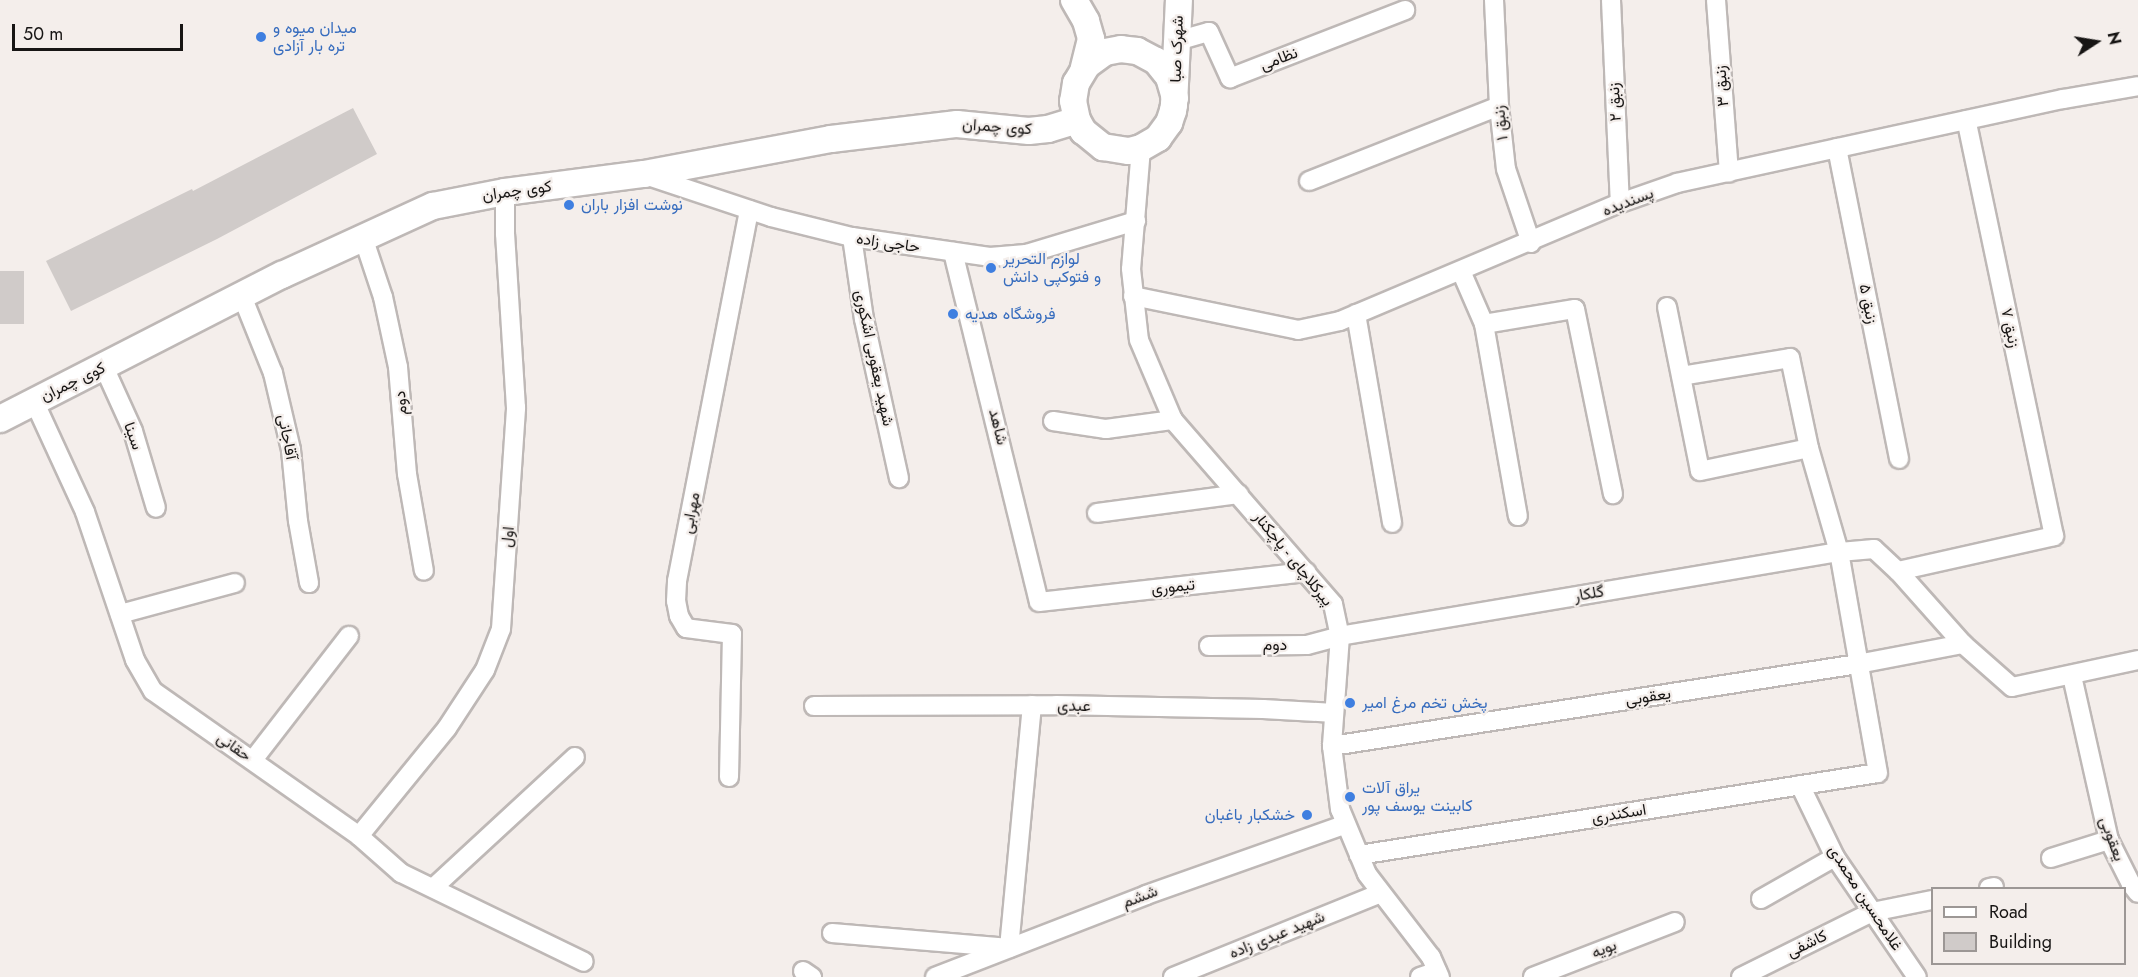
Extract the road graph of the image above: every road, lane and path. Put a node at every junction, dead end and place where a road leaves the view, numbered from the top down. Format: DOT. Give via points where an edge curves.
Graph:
graph roads {
  1 [pos="1074,0"];
  2 [pos="1179,0"];
  3 [pos="1494,0"];
  4 [pos="1611,0"];
  5 [pos="1716,0"];
  6 [pos="1405,10"];
  7 [pos="1177,41"];
  8 [pos="1084,68"];
  9 [pos="2138,86"];
  10 [pos="1175,98"];
  11 [pos="1498,106"];
  12 [pos="1077,120"];
  13 [pos="1966,120"];
  14 [pos="1141,148"];
  15 [pos="1837,148"];
  16 [pos="1729,172"];
  17 [pos="644,174"];
  18 [pos="1309,181"];
  19 [pos="504,192"];
  20 [pos="1620,203"];
  21 [pos="749,210"];
  22 [pos="1136,221"];
  23 [pos="363,237"];
  24 [pos="852,237"];
  25 [pos="1531,243"];
  26 [pos="953,252"];
  27 [pos="1461,271"];
  28 [pos="243,296"];
  29 [pos="1133,296"];
  30 [pos="1667,307"];
  31 [pos="1356,314"];
  32 [pos="1484,324"];
  33 [pos="104,366"];
  34 [pos="1681,376"];
  35 [pos="34,401"];
  36 [pos="0,419"];
  37 [pos="1053,420"];
  38 [pos="1173,420"];
  39 [pos="1809,448"];
  40 [pos="1899,459"];
  41 [pos="899,478"];
  42 [pos="1239,494"];
  43 [pos="1613,494"];
  44 [pos="156,508"];
  45 [pos="1097,513"];
  46 [pos="1518,516"];
  47 [pos="1392,523"];
  48 [pos="1839,552"];
  49 [pos="424,571"];
  50 [pos="1898,571"];
  51 [pos="1306,572"];
  52 [pos="309,583"];
  53 [pos="235,584"];
  54 [pos="1040,602"];
  55 [pos="120,614"];
  56 [pos="349,636"];
  57 [pos="1340,636"];
  58 [pos="1963,644"];
  59 [pos="1209,646"];
  60 [pos="2138,660"];
  61 [pos="1858,664"];
  62 [pos="2072,676"];
  63 [pos="1032,705"];
  64 [pos="814,706"];
  65 [pos="1334,713"];
  66 [pos="1332,746"];
  67 [pos="575,758"];
  68 [pos="253,760"];
  69 [pos="729,777"];
  70 [pos="1800,785"];
  71 [pos="1346,824"];
  72 [pos="358,836"];
  73 [pos="2109,840"];
  74 [pos="1359,855"];
  75 [pos="1835,857"];
  76 [pos="2051,858"];
  77 [pos="433,888"];
  78 [pos="1381,893"];
  79 [pos="2138,893"];
  80 [pos="1761,899"];
  81 [pos="1931,900"];
  82 [pos="1872,912"];
  83 [pos="1676,921"];
  84 [pos="832,933"];
  85 [pos="1009,948"];
  86 [pos="584,962"];
  87 [pos="1439,974"];
  88 [pos="935,977"];
  89 [pos="1173,977"];
  90 [pos="1420,977"];
  91 [pos="1533,977"];
  92 [pos="1741,977"];
  93 [pos="1917,977"];
  1 -- 8 [label="main road" via="1091,39"];
  2 -- 7 [label="main road, شهرک صبا"];
  3 -- 11 [label="street, زنبق ۱"];
  4 -- 20 [label="street, زنبق ۲"];
  5 -- 16 [label="street, زنبق ۳"];
  6 -- 7 [label="street, نظامی" via="1230,78 1209,32"];
  7 -- 10 [label="main road, شهرک صبا"];
  8 -- 10 [label="main road" via="1110,51 1142,52 1167,73"];
  8 -- 12 [label="main road" via="1073,94"];
  9 -- 13 [label="street, پسندیده"];
  10 -- 14 [label="main road" via="1166,129 1153,143"];
  11 -- 18 [label="street"];
  11 -- 25 [label="street, زنبق ۱" via="1506,170"];
  12 -- 14 [label="main road" via="1087,136 1103,147 1122,151"];
  12 -- 17 [label="main road, کوی چمران" via="1039,130 957,124 831,139"];
  13 -- 15 [label="street, پسندیده"];
  13 -- 50 [label="street, زنبق ۷" via="2054,536"];
  14 -- 22 [label="street, پیرکلاچای - پاچکنار"];
  15 -- 16 [label="street, پسندیده"];
  15 -- 40 [label="street, زنبق ۵"];
  16 -- 20 [label="street, پسندیده" via="1677,183"];
  17 -- 19 [label="main road, کوی چمران"];
  17 -- 21 [label="street, حاجی زاده"];
  19 -- 23 [label="main road, کوی چمران" via="433,206"];
  19 -- 72 [label="street, اول" via="516,408 501,629 485,670 447,728"];
  20 -- 25 [label="street, پسندیده"];
  21 -- 24 [label="street, حاجی زاده"];
  21 -- 69 [label="street, مهرابی" via="676,601 686,628 732,634"];
  22 -- 26 [label="street, حاجی زاده" via="1026,254 990,257"];
  22 -- 29 [label="street, پیرکلاچای - پاچکنار" via="1131,269"];
  23 -- 28 [label="main road, کوی چمران"];
  23 -- 49 [label="street, دوم" via="383,297 398,367 407,474"];
  24 -- 26 [label="street, حاجی زاده"];
  24 -- 41 [label="street, شهید یعقوبی اشکوری" via="864,319"];
  25 -- 27 [label="street, پسندیده"];
  26 -- 54 [label="street, شاهد"];
  27 -- 31 [label="street, پسندیده"];
  27 -- 32 [label="street"];
  28 -- 33 [label="main road, کوی چمران"];
  28 -- 52 [label="street, آقاجانی" via="273,373 291,450"];
  29 -- 31 [label="street, پسندیده" via="1298,330"];
  29 -- 38 [label="street, پیرکلاچای - پاچکنار" via="1139,340"];
  30 -- 34 [label="street"];
  31 -- 47 [label="street"];
  32 -- 43 [label="street" via="1575,309"];
  32 -- 46 [label="street"];
  33 -- 35 [label="main road, کوی چمران"];
  33 -- 44 [label="street, سینا" via="133,431"];
  34 -- 39 [label="street" via="1790,358"];
  34 -- 39 [label="street" via="1700,471"];
  35 -- 36 [label="main road, کوی چمران"];
  35 -- 55 [label="street, حقانی" via="85,513"];
  37 -- 38 [label="street" via="1106,429"];
  38 -- 42 [label="street, پیرکلاچای - پاچکنار"];
  39 -- 48 [label="street"];
  42 -- 45 [label="street"];
  42 -- 51 [label="street, پیرکلاچای - پاچکنار"];
  48 -- 50 [label="street, گلکار" via="1874,549"];
  48 -- 57 [label="street, گلکار"];
  48 -- 61 [label="street"];
  50 -- 58 [label="street, گلکار"];
  51 -- 54 [label="street, تیموری"];
  51 -- 57 [label="street, پیرکلاچای - پاچکنار" via="1332,604"];
  53 -- 55 [label="street"];
  55 -- 68 [label="street, حقانی" via="135,660 153,690"];
  56 -- 68 [label="street"];
  57 -- 59 [label="street, دوم" via="1307,645"];
  57 -- 65 [label="street, پیرکلاچای - پاچکنار"];
  58 -- 61 [label="street, یعقوبی"];
  58 -- 62 [label="street, گلکار" via="2012,687"];
  60 -- 62 [label="street"];
  61 -- 66 [label="street, یعقوبی"];
  61 -- 70 [label="street, اسکندری" via="1878,773"];
  62 -- 73 [label="street, یعقوبی"];
  63 -- 64 [label="street, عبدی"];
  63 -- 65 [label="street, عبدی"];
  63 -- 85 [label="street"];
  65 -- 66 [label="street, پیرکلاچای - پاچکنار"];
  66 -- 71 [label="street, پیرکلاچای - پاچکنار" via="1340,809"];
  67 -- 77 [label="street"];
  68 -- 72 [label="street, حقانی"];
  70 -- 74 [label="street, اسکندری"];
  70 -- 75 [label="street, غلامحسین محمدی"];
  71 -- 74 [label="street, پیرکلاچای - پاچکنار"];
  71 -- 85 [label="street, ششم"];
  72 -- 77 [label="street, حقانی" via="401,873"];
  73 -- 76 [label="street"];
  73 -- 79 [label="street, یعقوبی"];
  74 -- 78 [label="street, پیرکلاچای - پاچکنار"];
  75 -- 80 [label="street"];
  75 -- 82 [label="street, غلامحسین محمدی"];
  77 -- 86 [label="street, حقانی"];
  78 -- 87 [label="street, پیرکلاچای - پاچکنار" via="1431,957"];
  78 -- 89 [label="street, شهید عبدی زاده"];
  81 -- 82 [label="street, کاشفی"];
  82 -- 92 [label="street, کاشفی"];
  82 -- 93 [label="street, غلامحسین محمدی"];
  83 -- 91 [label="street, بویه"];
  84 -- 85 [label="street"];
  85 -- 88 [label="street, ششم"];
  87 -- 90 [label="street"];
}
